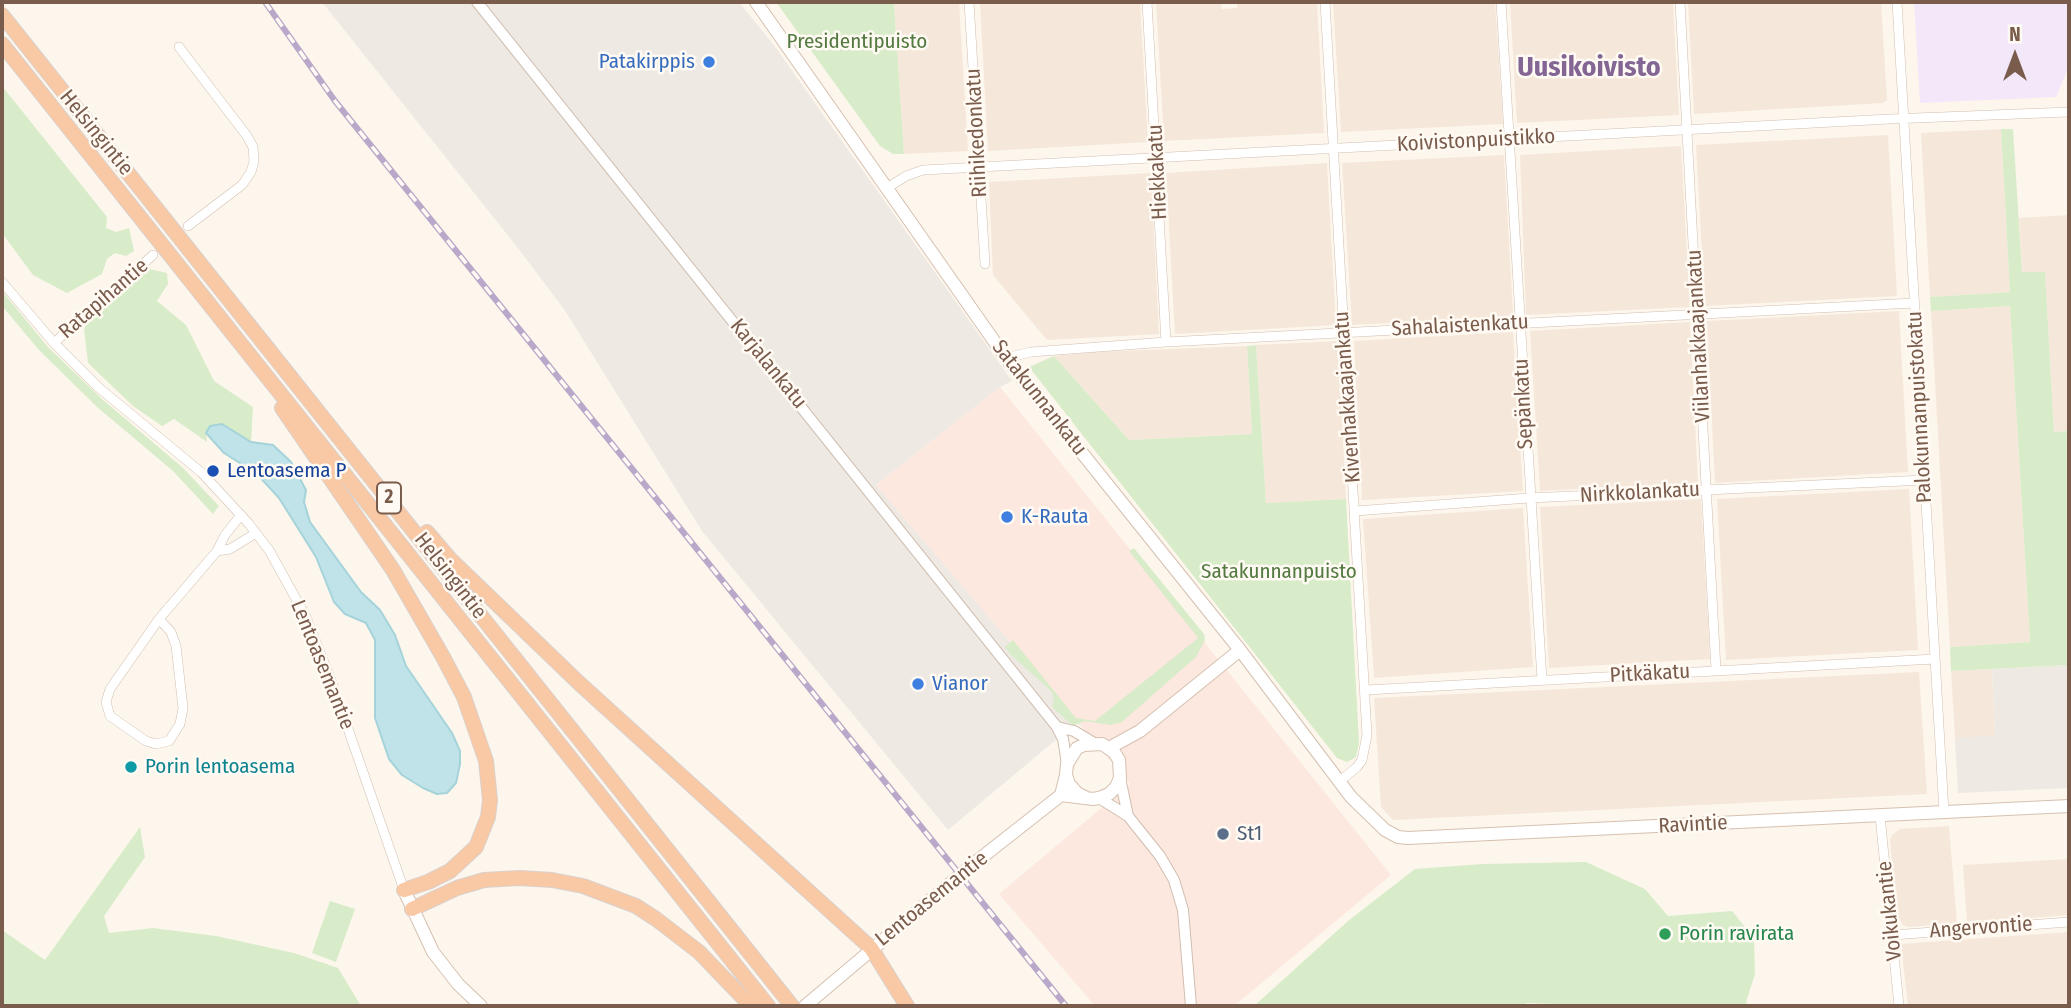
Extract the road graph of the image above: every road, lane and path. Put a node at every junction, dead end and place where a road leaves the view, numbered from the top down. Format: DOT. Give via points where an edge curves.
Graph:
graph roads {
  1 [pos="477,2"];
  2 [pos="756,2"];
  3 [pos="969,2"];
  4 [pos="1147,2"];
  5 [pos="1325,2"];
  6 [pos="1501,2"];
  7 [pos="1680,2"];
  8 [pos="1897,2"];
  9 [pos="2,15"];
  10 [pos="2,44"];
  11 [pos="179,47"];
  12 [pos="2069,112"];
  13 [pos="1903,119"];
  14 [pos="1688,130"];
  15 [pos="1510,139"];
  16 [pos="1334,148"];
  17 [pos="1157,158"];
  18 [pos="979,167"];
  19 [pos="887,188"];
  20 [pos="188,226"];
  21 [pos="153,255"];
  22 [pos="985,264"];
  23 [pos="2,282"];
  24 [pos="1914,303"];
  25 [pos="1697,315"];
  26 [pos="219,317"];
  27 [pos="1520,323"];
  28 [pos="1344,332"];
  29 [pos="1167,342"];
  30 [pos="54,343"];
  31 [pos="1006,358"];
  32 [pos="373,478"];
  33 [pos="1924,480"];
  34 [pos="1708,490"];
  35 [pos="1529,498"];
  36 [pos="1355,511"];
  37 [pos="241,515"];
  38 [pos="256,533"];
  39 [pos="217,551"];
  40 [pos="159,619"];
  41 [pos="1240,650"];
  42 [pos="1935,659"];
  43 [pos="1716,670"];
  44 [pos="1542,680"];
  45 [pos="1366,690"];
  46 [pos="1057,727"];
  47 [pos="1140,731"];
  48 [pos="1094,743"];
  49 [pos="1109,748"];
  50 [pos="1119,760"];
  51 [pos="1066,770"];
  52 [pos="1121,778"];
  53 [pos="1340,781"];
  54 [pos="1061,795"];
  55 [pos="1085,797"];
  56 [pos="1100,798"];
  57 [pos="2069,806"];
  58 [pos="1944,813"];
  59 [pos="1128,816"];
  60 [pos="1880,816"];
  61 [pos="404,890"];
  62 [pos="412,909"];
  63 [pos="2069,922"];
  64 [pos="1893,935"];
  65 [pos="872,948"];
  66 [pos="751,1000"];
  67 [pos="481,1006"];
  68 [pos="768,1006"];
  69 [pos="792,1006"];
  70 [pos="805,1006"];
  71 [pos="908,1006"];
  72 [pos="1191,1006"];
  73 [pos="1899,1006"];
  1 -- 46 [label="street, Karjalankatu"];
  2 -- 19 [label="main road, Satakunnankatu"];
  3 -- 18 [label="street, Riihikedonkatu"];
  4 -- 17 [label="street, Hiekkakatu"];
  5 -- 16 [label="street, Kivenhakkaajankatu"];
  6 -- 15 [label="street, Sepänkatu"];
  7 -- 14 [label="street, Viilanhakkaajankatu"];
  8 -- 13 [label="street, Palokunnanpuistokatu"];
  9 -- 32 [label="highway, Helsingintie / 2"];
  10 -- 26 [label="highway, Helsingintie / 2"];
  11 -- 20 [label="street" via="247,136 254,161 242,185"];
  12 -- 13 [label="street, Koivistonpuistikko"];
  13 -- 14 [label="street, Koivistonpuistikko"];
  13 -- 24 [label="street, Palokunnanpuistokatu"];
  14 -- 15 [label="street, Koivistonpuistikko"];
  14 -- 25 [label="street, Viilanhakkaajankatu"];
  15 -- 16 [label="street, Koivistonpuistikko"];
  15 -- 27 [label="street, Sepänkatu"];
  16 -- 17 [label="street, Koivistonpuistikko"];
  16 -- 28 [label="street, Kivenhakkaajankatu"];
  17 -- 18 [label="street, Koivistonpuistikko"];
  17 -- 29 [label="street, Hiekkakatu"];
  18 -- 19 [label="street, Koivistonpuistikko" via="923,170"];
  18 -- 22 [label="street, Riihikedonkatu"];
  19 -- 31 [label="main road, Satakunnankatu"];
  21 -- 30 [label="street, Ratapihantie"];
  23 -- 30 [label="street, Lentoasemantie"];
  24 -- 25 [label="street, Sahalaistenkatu"];
  24 -- 33 [label="street, Palokunnanpuistokatu"];
  25 -- 27 [label="street, Sahalaistenkatu"];
  25 -- 34 [label="street, Viilanhakkaajankatu"];
  26 -- 61 [label="highway" via="393,570 449,667 478,734 491,800 483,834 450,871"];
  26 -- 66 [label="highway, Helsingintie / 2"];
  27 -- 28 [label="street, Sahalaistenkatu"];
  27 -- 35 [label="street, Sepänkatu"];
  28 -- 29 [label="street, Sahalaistenkatu"];
  28 -- 36 [label="street, Kivenhakkaajankatu"];
  29 -- 31 [label="street, Sahalaistenkatu"];
  30 -- 37 [label="street, Lentoasemantie" via="98,387 202,473"];
  31 -- 41 [label="main road, Satakunnankatu"];
  32 -- 65 [label="highway" via="579,683"];
  32 -- 69 [label="highway, Helsingintie / 2"];
  33 -- 34 [label="street, Nirkkolankatu"];
  33 -- 42 [label="street, Palokunnanpuistokatu"];
  34 -- 35 [label="street, Nirkkolankatu"];
  34 -- 43 [label="street, Viilanhakkaajankatu"];
  35 -- 36 [label="street, Nirkkolankatu"];
  35 -- 44 [label="street, Sepänkatu"];
  36 -- 45 [label="street, Kivenhakkaajankatu"];
  37 -- 38 [label="street, Lentoasemantie"];
  37 -- 39 [label="street"];
  38 -- 39 [label="street" via="230,549"];
  38 -- 61 [label="street, Lentoasemantie" via="306,617"];
  39 -- 40 [label="street"];
  40 -- 40 [label="street" via="119,674 106,702 110,716 156,744 169,741 183,708 176,646"];
  41 -- 47 [label="main road"];
  41 -- 53 [label="main road, Satakunnankatu"];
  42 -- 43 [label="street, Pitkäkatu"];
  42 -- 58 [label="street, Palokunnanpuistokatu"];
  43 -- 44 [label="street, Pitkäkatu"];
  44 -- 45 [label="street, Pitkäkatu"];
  45 -- 53 [label="street, Kivenhakkaajankatu" via="1367,735 1362,760"];
  46 -- 48 [label="street, Karjalankatu"];
  46 -- 51 [label="street, Karjalankatu"];
  47 -- 49 [label="main road"];
  47 -- 50 [label="main road"];
  48 -- 49 [label="main road"];
  48 -- 51 [label="main road" via="1077,748"];
  49 -- 50 [label="main road"];
  50 -- 52 [label="main road"];
  51 -- 54 [label="main road"];
  51 -- 55 [label="main road" via="1073,789"];
  52 -- 56 [label="main road"];
  52 -- 59 [label="street"];
  53 -- 60 [label="main road, Ravintie" via="1379,826 1408,838"];
  54 -- 55 [label="main road"];
  54 -- 65 [label="main road, Lentoasemantie"];
  55 -- 56 [label="main road"];
  56 -- 59 [label="street"];
  57 -- 58 [label="main road, Ravintie"];
  58 -- 60 [label="main road, Ravintie"];
  59 -- 72 [label="street" via="1168,868 1180,894"];
  60 -- 64 [label="street, Voikukantie"];
  61 -- 62 [label="main road, Lentoasemantie"];
  62 -- 66 [label="highway" via="484,880 519,878 583,886 636,906 656,919"];
  62 -- 67 [label="main road, Lentoasemantie" via="433,953"];
  63 -- 64 [label="street, Angervontie"];
  64 -- 73 [label="street, Voikukantie"];
  65 -- 70 [label="main road, Lentoasemantie"];
  65 -- 71 [label="highway"];
  66 -- 68 [label="highway, Helsingintie / 2"];
}
